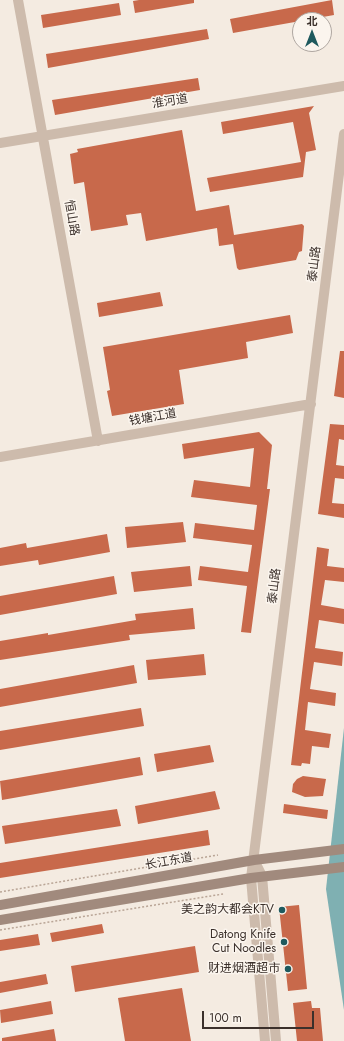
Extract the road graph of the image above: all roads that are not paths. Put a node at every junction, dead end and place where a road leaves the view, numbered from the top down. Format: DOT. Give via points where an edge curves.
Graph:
graph roads {
  1 [pos="18,0"];
  2 [pos="344,86"];
  3 [pos="344,134"];
  4 [pos="44,136"];
  5 [pos="0,143"];
  6 [pos="311,404"];
  7 [pos="98,441"];
  8 [pos="0,457"];
  9 [pos="344,849"];
  10 [pos="254,860"];
  11 [pos="344,868"];
  12 [pos="262,876"];
  13 [pos="250,878"];
  14 [pos="0,905"];
  15 [pos="0,920"];
  16 [pos="264,1041"];
  17 [pos="276,1041"];
  1 -- 4 [label="street, 恒山路"];
  2 -- 4 [label="street, 淮河道"];
  3 -- 6 [label="street, 泰山路"];
  4 -- 5 [label="street, 淮河道"];
  4 -- 7 [label="street, 恒山路"];
  6 -- 7 [label="street, 钱塘江道"];
  6 -- 10 [label="street, 泰山路"];
  7 -- 8 [label="street, 钱塘江道"];
  9 -- 10 [label="main road, 长江东道"];
  10 -- 12 [label="street"];
  10 -- 13 [label="street, 泰山路"];
  10 -- 14 [label="main road, 长江东道"];
  11 -- 12 [label="main road"];
  12 -- 13 [label="main road"];
  12 -- 17 [label="street"];
  13 -- 15 [label="main road"];
  13 -- 16 [label="street, 泰山路"];
}
